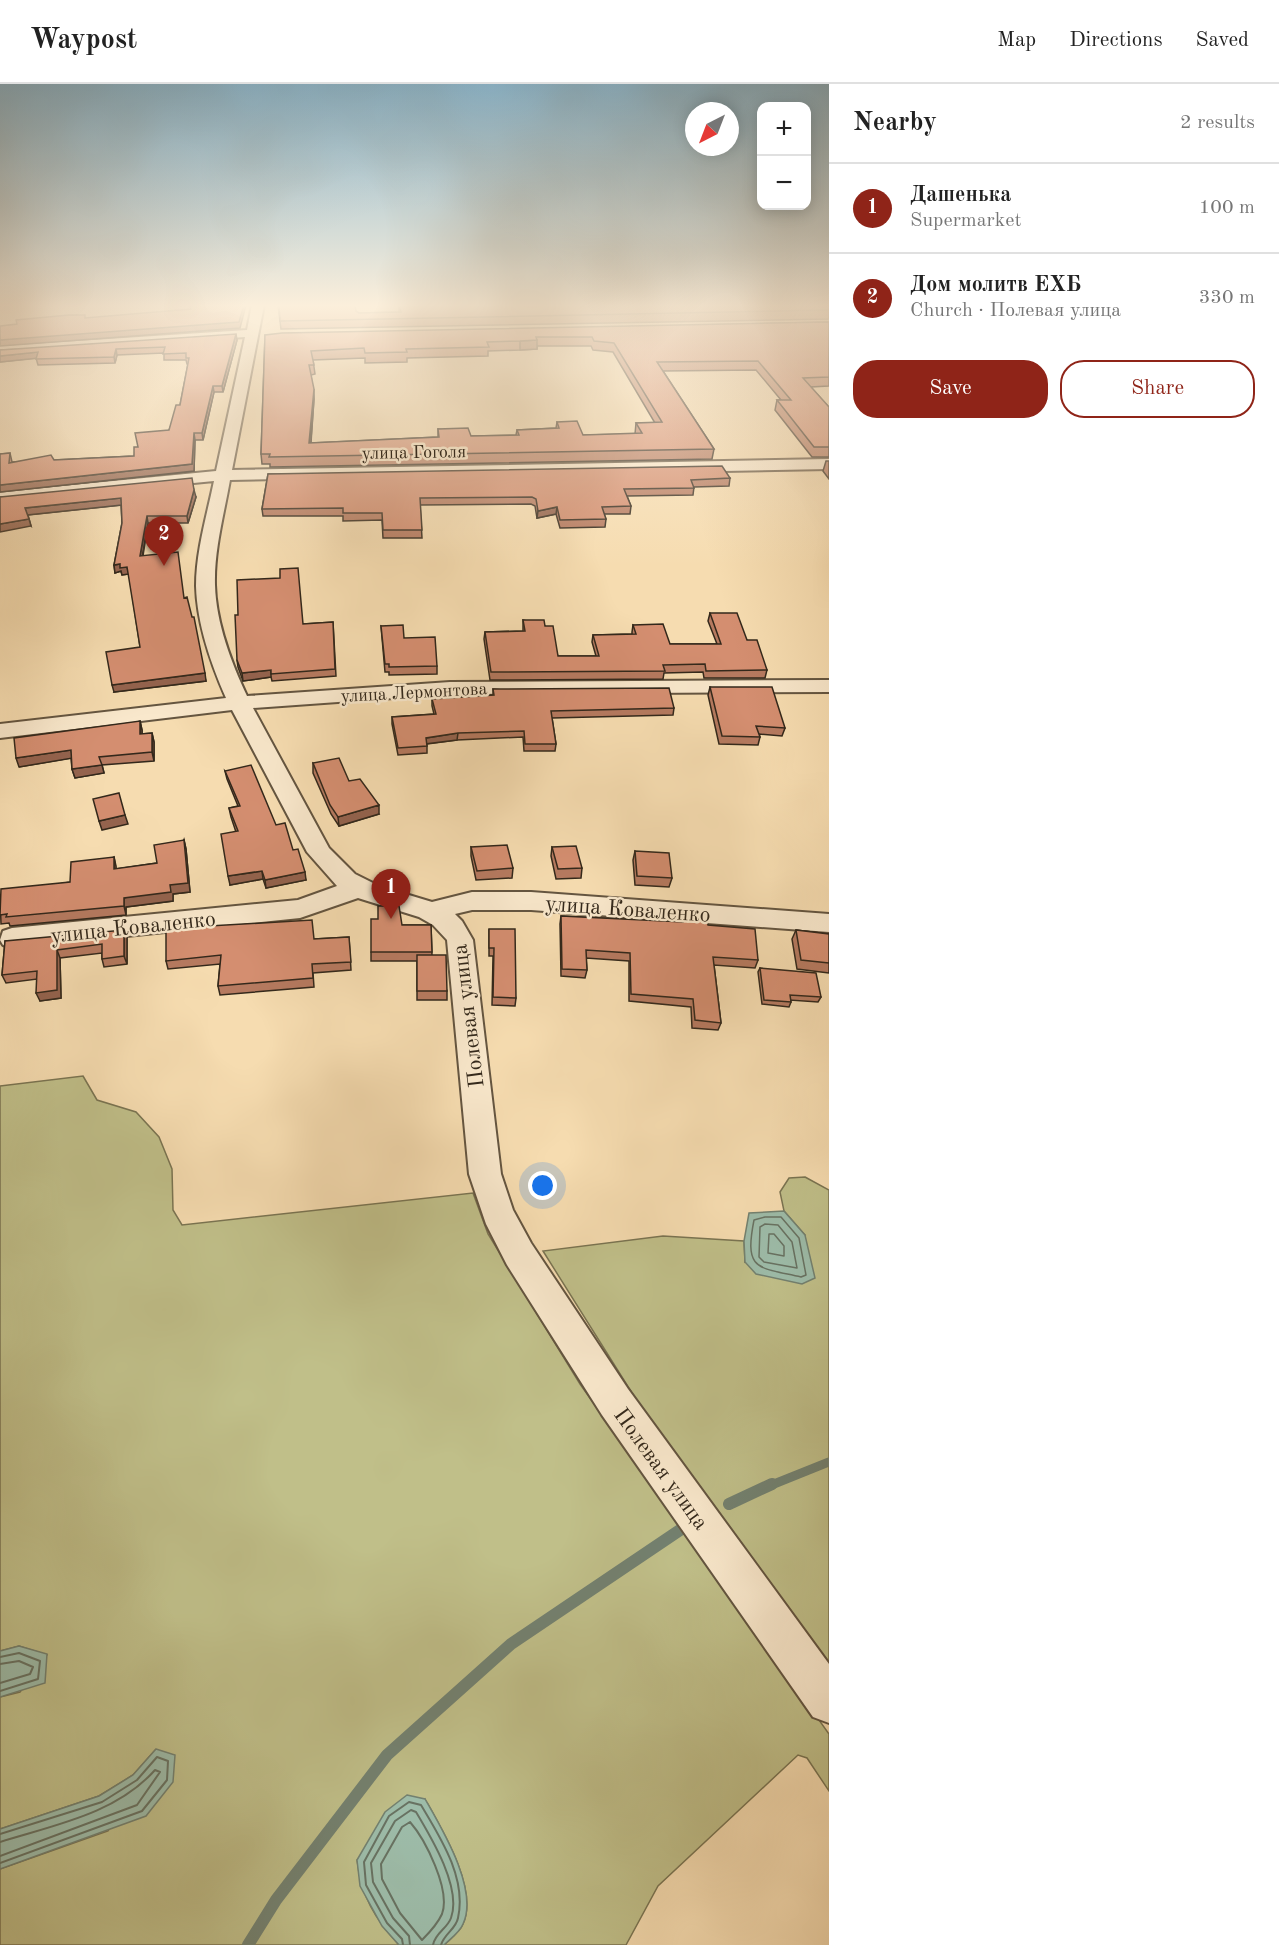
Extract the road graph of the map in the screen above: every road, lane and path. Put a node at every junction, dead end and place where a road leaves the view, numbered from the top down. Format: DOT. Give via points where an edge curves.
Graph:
graph roads {
  1 [pos="242,392"];
  2 [pos="829,464"];
  3 [pos="222,475"];
  4 [pos="0,496"];
  5 [pos="829,686"];
  6 [pos="239,703"];
  7 [pos="0,731"];
  8 [pos="358,888"];
  9 [pos="429,912"];
  10 [pos="829,923"];
  11 [pos="12,938"];
  12 [pos="829,1701"];
  1 -- 3 [label="street, Полевая улица"];
  2 -- 3 [label="street, улица Гоголя"];
  3 -- 4 [label="street, улица Гоголя"];
  3 -- 6 [label="street, Полевая улица" via="206,594 214,639"];
  5 -- 6 [label="street, улица Лермонтова" via="450,688"];
  6 -- 7 [label="street, улица Лермонтова"];
  6 -- 8 [label="street, Полевая улица" via="319,852 336,872"];
  8 -- 9 [label="street, Полевая улица"];
  8 -- 11 [label="street, улица Коваленко" via="300,909"];
  9 -- 10 [label="street, улица Коваленко" via="472,901 531,901"];
  9 -- 12 [label="street, Полевая улица" via="455,927 460,940 485,1174 498,1214 615,1402"];
}
